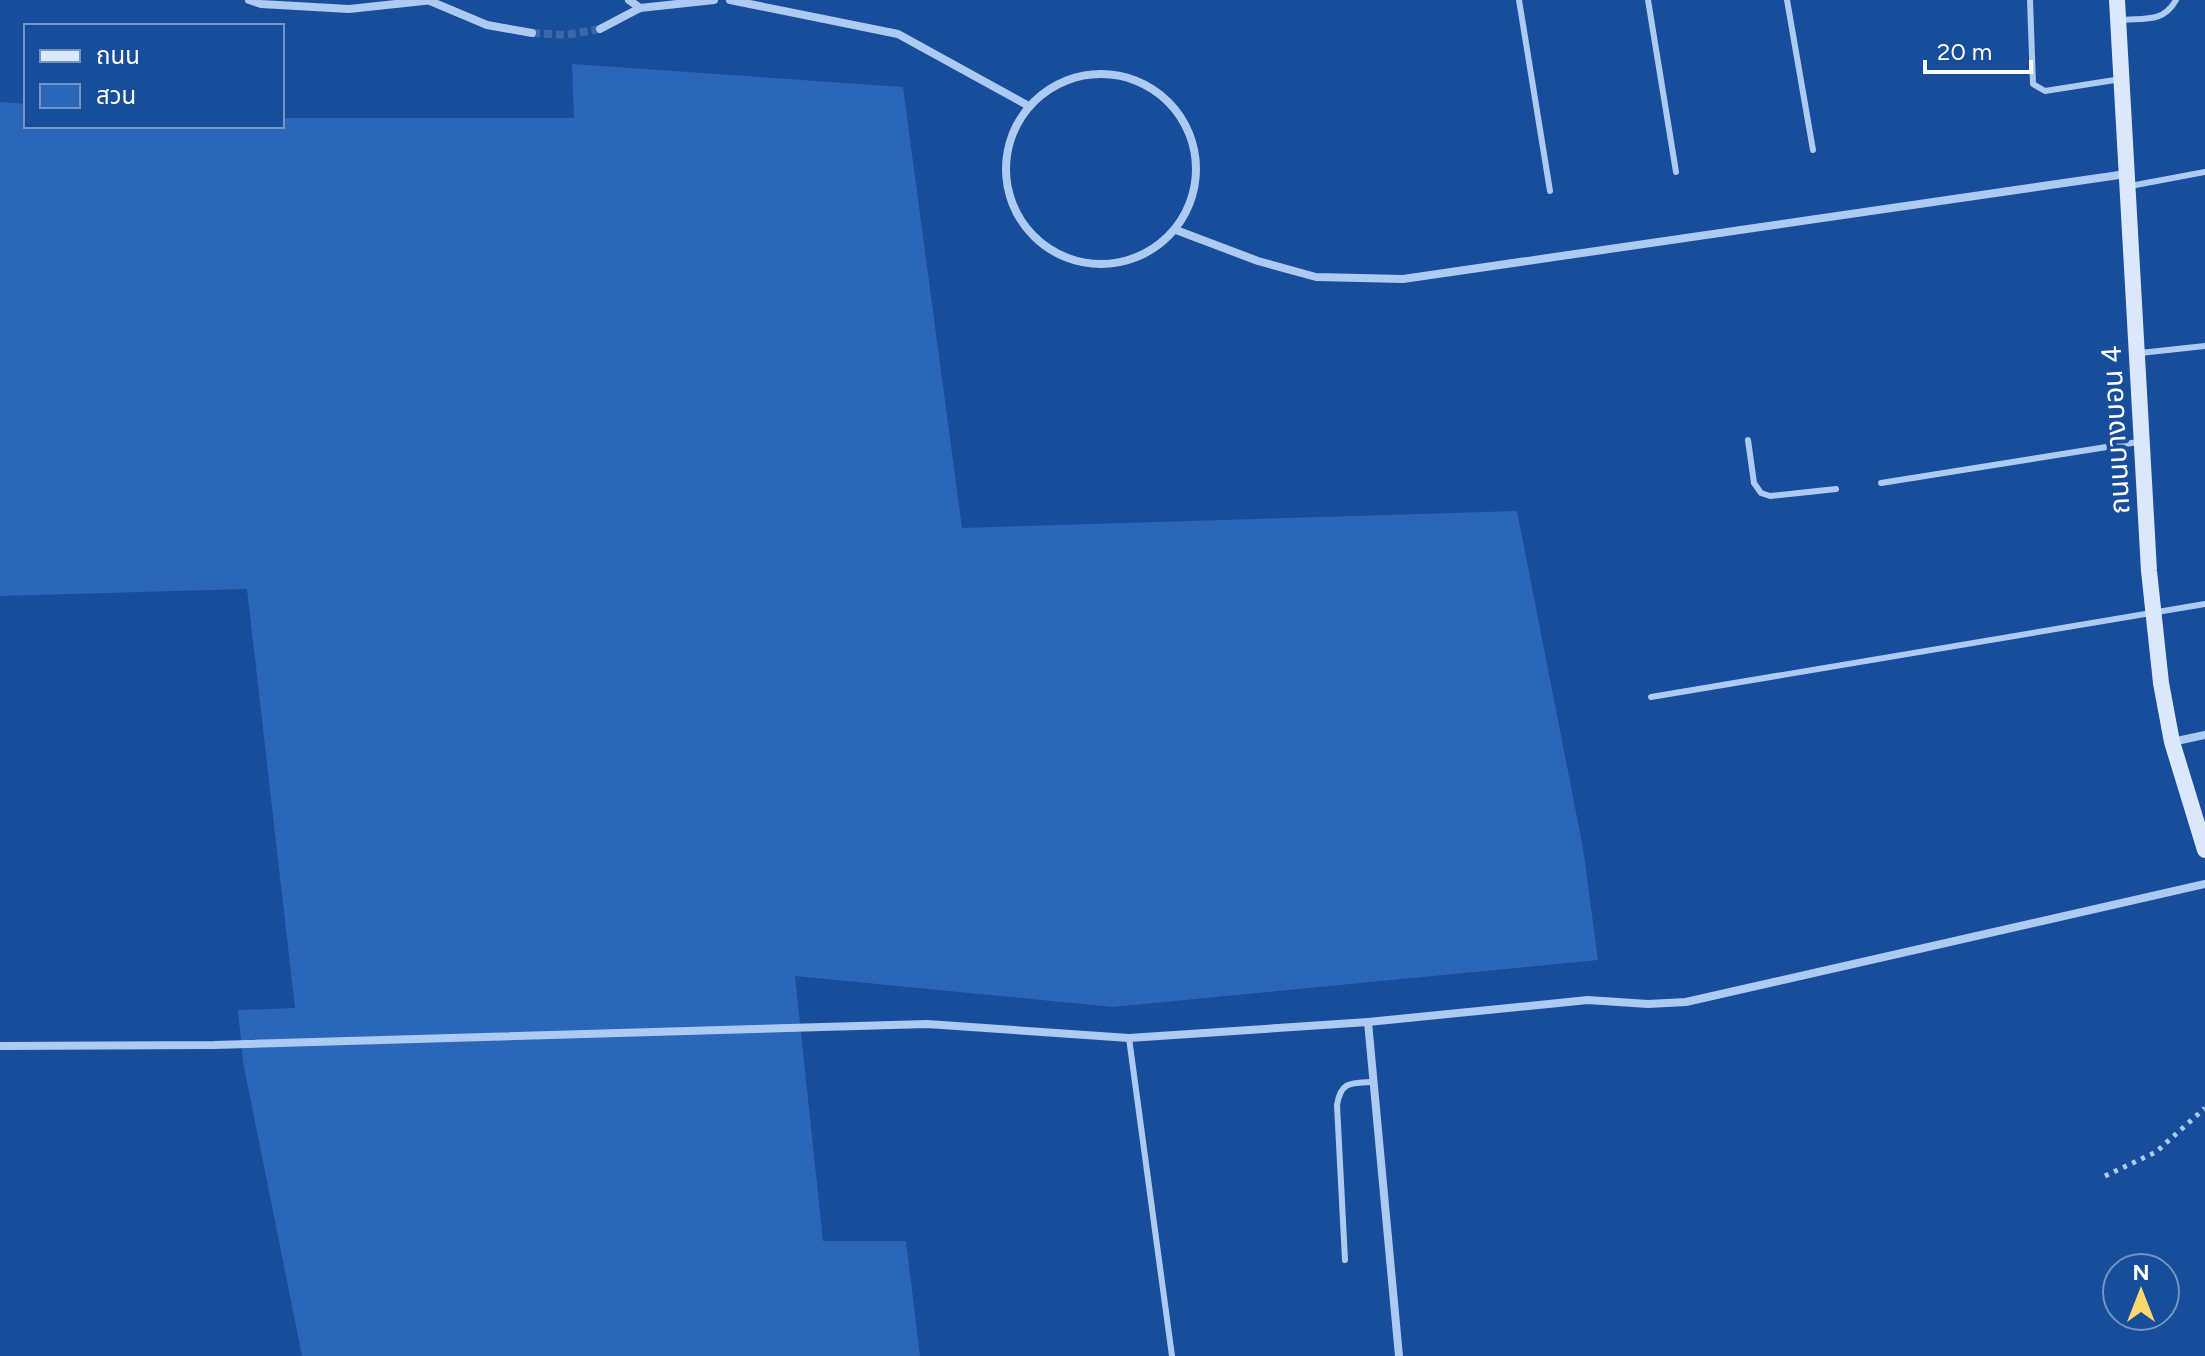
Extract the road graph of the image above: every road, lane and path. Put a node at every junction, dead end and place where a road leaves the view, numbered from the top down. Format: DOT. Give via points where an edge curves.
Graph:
graph roads {
  1 [pos="249,0"];
  2 [pos="629,0"];
  3 [pos="714,0"];
  4 [pos="730,0"];
  5 [pos="1519,0"];
  6 [pos="1648,0"];
  7 [pos="1787,0"];
  8 [pos="2030,0"];
  9 [pos="2117,0"];
  10 [pos="2176,0"];
  11 [pos="432,1"];
  12 [pos="640,8"];
  13 [pos="2118,20"];
  14 [pos="600,29"];
  15 [pos="532,33"];
  16 [pos="2121,79"];
  17 [pos="1027,105"];
  18 [pos="1813,150"];
  19 [pos="1676,172"];
  20 [pos="2205,172"];
  21 [pos="2127,180"];
  22 [pos="1550,191"];
  23 [pos="1176,230"];
  24 [pos="2205,346"];
  25 [pos="2137,354"];
  26 [pos="1748,440"];
  27 [pos="2141,441"];
  28 [pos="1881,483"];
  29 [pos="1836,489"];
  30 [pos="2205,604"];
  31 [pos="2153,613"];
  32 [pos="1651,697"];
  33 [pos="2205,735"];
  34 [pos="2172,742"];
  35 [pos="2205,850"];
  36 [pos="2205,884"];
  37 [pos="1368,1022"];
  38 [pos="1129,1038"];
  39 [pos="0,1046"];
  40 [pos="1372,1082"];
  41 [pos="2205,1108"];
  42 [pos="2105,1176"];
  43 [pos="1345,1260"];
  44 [pos="1172,1356"];
  45 [pos="1399,1356"];
  1 -- 11 [label="street" via="349,9"];
  2 -- 12 [label="street"];
  3 -- 12 [label="street"];
  4 -- 17 [label="street" via="898,34"];
  5 -- 22 [label="lane"];
  6 -- 19 [label="lane"];
  7 -- 18 [label="lane"];
  8 -- 16 [label="lane" via="2033,84 2045,91"];
  9 -- 13 [label="street, ถนนบางบอน 4"];
  10 -- 13 [label="lane" via="2157,18"];
  11 -- 15 [label="street" via="487,25"];
  12 -- 14 [label="street"];
  13 -- 16 [label="street, ถนนบางบอน 4"];
  16 -- 21 [label="street, ถนนบางบอน 4"];
  17 -- 23 [label="street" via="1068,78 1118,74 1163,95 1192,136 1197,185"];
  17 -- 23 [label="street" via="1006,151 1009,201 1038,243 1084,264 1134,260"];
  20 -- 21 [label="lane"];
  21 -- 23 [label="street" via="1403,279 1316,277"];
  21 -- 25 [label="street, ถนนบางบอน 4"];
  24 -- 25 [label="lane"];
  25 -- 27 [label="street, ถนนบางบอน 4"];
  26 -- 29 [label="lane" via="1754,483 1761,493"];
  27 -- 28 [label="lane"];
  27 -- 31 [label="street, ถนนบางบอน 4"];
  30 -- 31 [label="lane"];
  31 -- 32 [label="lane"];
  31 -- 34 [label="street, ถนนบางบอน 4"];
  33 -- 34 [label="street"];
  34 -- 35 [label="street, ถนนบางบอน 4"];
  36 -- 37 [label="street" via="1686,1002 1588,1000"];
  37 -- 38 [label="street"];
  37 -- 40 [label="street"];
  38 -- 39 [label="street" via="927,1024 214,1045"];
  38 -- 44 [label="lane"];
  40 -- 43 [label="lane" via="1351,1083 1339,1092 1337,1105"];
  40 -- 45 [label="street"];
  41 -- 42 [label="path" via="2156,1152"];
}
